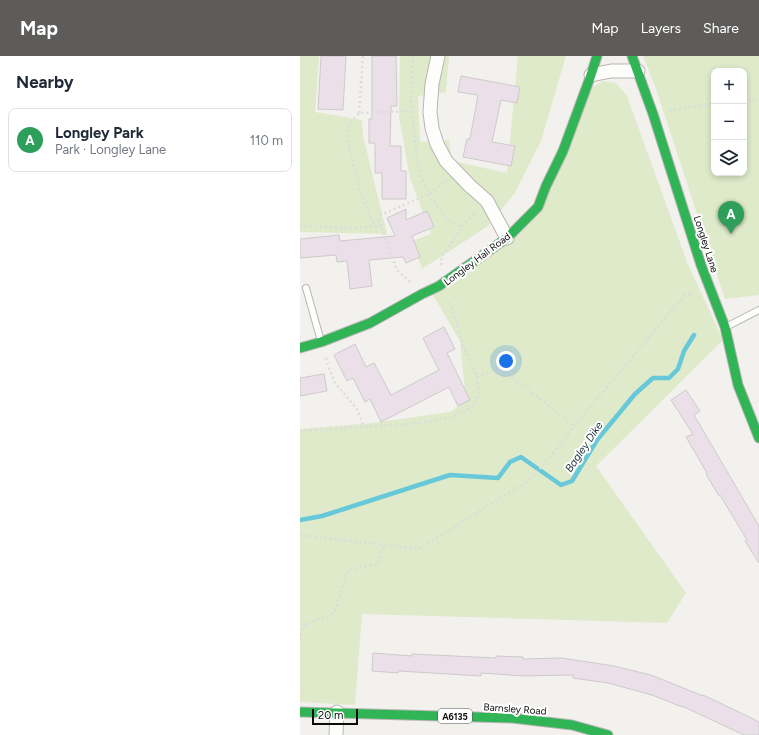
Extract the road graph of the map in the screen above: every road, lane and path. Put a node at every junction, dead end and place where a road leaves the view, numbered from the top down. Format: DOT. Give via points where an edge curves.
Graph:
graph roads {
  1 [pos="363,56"];
  2 [pos="438,56"];
  3 [pos="597,56"];
  4 [pos="632,56"];
  5 [pos="638,71"];
  6 [pos="592,74"];
  7 [pos="747,100"];
  8 [pos="759,100"];
  9 [pos="711,104"];
  10 [pos="430,112"];
  11 [pos="359,113"];
  12 [pos="653,114"];
  13 [pos="457,173"];
  14 [pos="487,201"];
  15 [pos="379,221"];
  16 [pos="300,226"];
  17 [pos="381,226"];
  18 [pos="508,238"];
  19 [pos="440,286"];
  20 [pos="306,288"];
  21 [pos="711,292"];
  22 [pos="422,294"];
  23 [pos="759,310"];
  24 [pos="725,327"];
  25 [pos="321,342"];
  26 [pos="300,348"];
  27 [pos="477,377"];
  28 [pos="574,426"];
  29 [pos="364,427"];
  30 [pos="300,431"];
  31 [pos="759,438"];
  32 [pos="300,536"];
  33 [pos="384,545"];
  34 [pos="300,640"];
  35 [pos="300,712"];
  36 [pos="337,712"];
  37 [pos="336,735"];
  38 [pos="608,735"];
  1 -- 11 [label="path"];
  2 -- 10 [label="street"];
  3 -- 6 [label="street, Longley Hall Road"];
  4 -- 5 [label="street, Longley Lane"];
  5 -- 6 [label="street"];
  5 -- 12 [label="street, Longley Lane"];
  6 -- 18 [label="street, Longley Hall Road" via="563,151 538,207"];
  7 -- 8 [label="path"];
  9 -- 12 [label="path"];
  10 -- 11 [label="path" via="411,110"];
  10 -- 13 [label="street" via="437,144 446,161"];
  11 -- 15 [label="path" via="350,123 346,141 372,221"];
  12 -- 21 [label="street, Longley Lane"];
  13 -- 14 [label="street"];
  13 -- 15 [label="path" via="429,194 381,216"];
  14 -- 18 [label="street"];
  14 -- 19 [label="path" via="462,227 442,256"];
  15 -- 17 [label="path"];
  16 -- 17 [label="path"];
  17 -- 22 [label="path" via="397,270"];
  18 -- 19 [label="street, Longley Hall Road"];
  19 -- 22 [label="street, Longley Hall Road"];
  19 -- 27 [label="path" via="455,316 464,349"];
  20 -- 25 [label="lane"];
  21 -- 24 [label="street, Longley Lane"];
  21 -- 28 [label="path" via="685,295"];
  22 -- 25 [label="street, Longley Hall Road" via="370,323"];
  23 -- 24 [label="lane"];
  24 -- 31 [label="street, Longley Lane" via="738,385"];
  25 -- 26 [label="street, Longley Hall Road"];
  25 -- 29 [label="path" via="335,383 356,409"];
  27 -- 28 [label="path" via="501,368"];
  27 -- 29 [label="path" via="479,392 476,402 469,409 421,423"];
  28 -- 33 [label="path" via="528,481 419,549"];
  29 -- 30 [label="path"];
  32 -- 33 [label="path"];
  33 -- 34 [label="path" via="378,564 348,570 334,613 303,626"];
  35 -- 36 [label="street, Barnsley Road / A6135"];
  36 -- 37 [label="street"];
  36 -- 38 [label="street, Barnsley Road / A6135" via="512,718 572,725"];
}
